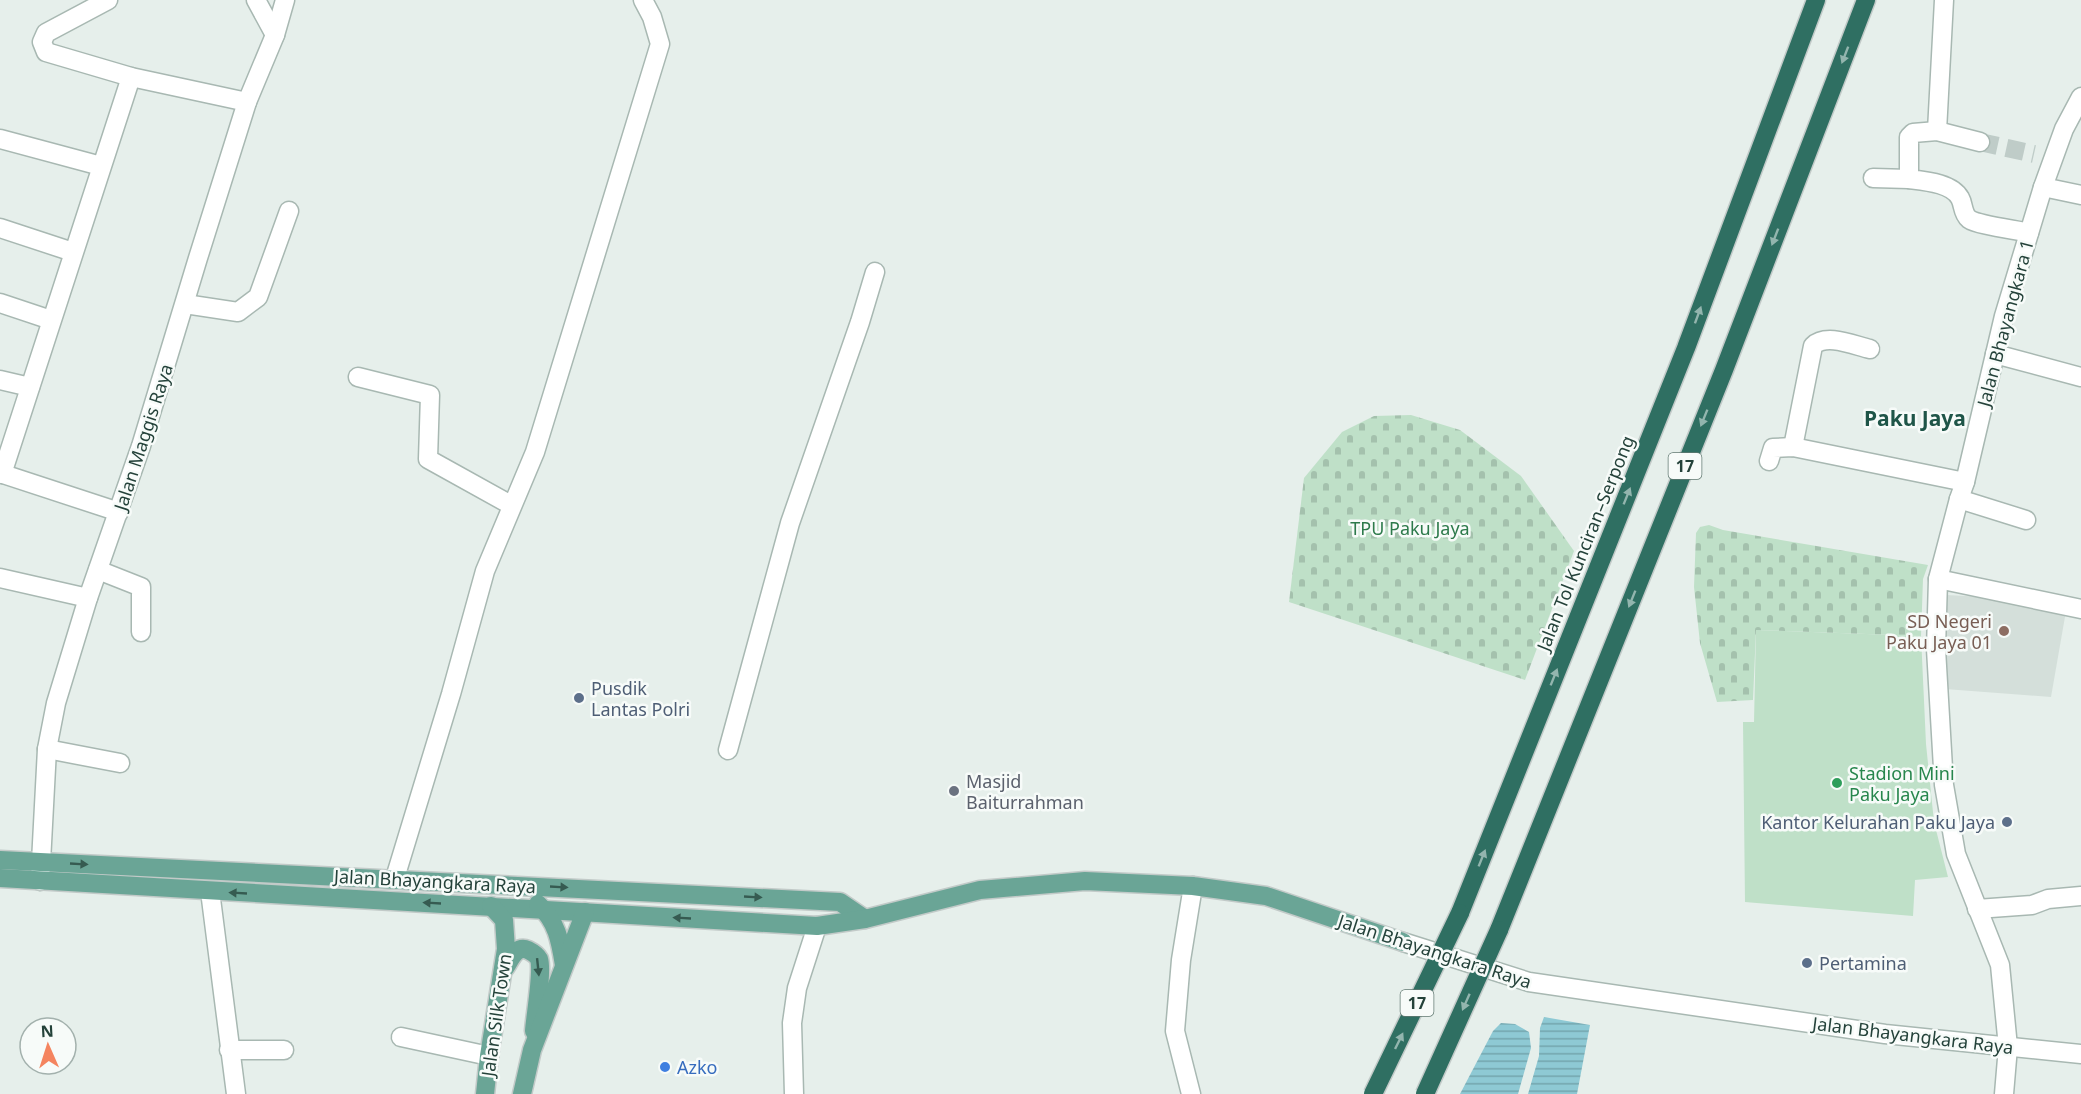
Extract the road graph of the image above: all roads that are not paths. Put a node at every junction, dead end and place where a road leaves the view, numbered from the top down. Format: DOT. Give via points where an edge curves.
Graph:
graph roads {
  1 [pos="108,0"];
  2 [pos="256,0"];
  3 [pos="285,0"];
  4 [pos="643,0"];
  5 [pos="1816,0"];
  6 [pos="1866,0"];
  7 [pos="1944,0"];
  8 [pos="275,34"];
  9 [pos="131,76"];
  10 [pos="2081,97"];
  11 [pos="247,102"];
  12 [pos="1937,131"];
  13 [pos="0,139"];
  14 [pos="1980,142"];
  15 [pos="101,166"];
  16 [pos="1873,178"];
  17 [pos="1909,179"];
  18 [pos="2043,187"];
  19 [pos="2081,195"];
  20 [pos="289,211"];
  21 [pos="0,228"];
  22 [pos="2029,233"];
  23 [pos="73,252"];
  24 [pos="875,272"];
  25 [pos="0,303"];
  26 [pos="185,304"];
  27 [pos="51,320"];
  28 [pos="1870,349"];
  29 [pos="1995,354"];
  30 [pos="358,377"];
  31 [pos="2081,377"];
  32 [pos="0,380"];
  33 [pos="30,387"];
  34 [pos="1793,447"];
  35 [pos="1769,461"];
  36 [pos="1,473"];
  37 [pos="1962,490"];
  38 [pos="511,505"];
  39 [pos="119,512"];
  40 [pos="2026,520"];
  41 [pos="98,570"];
  42 [pos="0,578"];
  43 [pos="1938,579"];
  44 [pos="88,598"];
  45 [pos="2081,609"];
  46 [pos="141,632"];
  47 [pos="47,749"];
  48 [pos="728,750"];
  49 [pos="120,764"];
  50 [pos="0,860"];
  51 [pos="42,862"];
  52 [pos="155,867"];
  53 [pos="0,878"];
  54 [pos="395,878"];
  55 [pos="40,881"];
  56 [pos="517,884"];
  57 [pos="1192,886"];
  58 [pos="154,888"];
  59 [pos="210,891"];
  60 [pos="2081,896"];
  61 [pos="491,906"];
  62 [pos="1977,909"];
  63 [pos="544,910"];
  64 [pos="585,912"];
  65 [pos="865,919"];
  66 [pos="817,926"];
  67 [pos="1403,942"];
  68 [pos="565,967"];
  69 [pos="503,971"];
  70 [pos="401,1037"];
  71 [pos="2008,1047"];
  72 [pos="229,1050"];
  73 [pos="284,1050"];
  74 [pos="532,1050"];
  75 [pos="2081,1054"];
  76 [pos="489,1056"];
  77 [pos="236,1094"];
  78 [pos="485,1094"];
  79 [pos="522,1094"];
  80 [pos="794,1094"];
  81 [pos="1191,1094"];
  82 [pos="1373,1094"];
  83 [pos="1425,1094"];
  84 [pos="2004,1094"];
  1 -- 9 [label="street" via="46,33 42,47 46,52"];
  2 -- 8 [label="street"];
  3 -- 8 [label="street, Jalan Maggis Raya"];
  4 -- 38 [label="street" via="660,44 535,452"];
  82 -- 5 [label="highway, Jalan Tol Kunciran–Serpong / 17, one-way, bridge" via="1460,913 1686,348"];
  6 -- 83 [label="highway, 17, one-way, bridge" via="1724,370 1499,930"];
  7 -- 12 [label="street"];
  8 -- 11 [label="street, Jalan Maggis Raya"];
  9 -- 11 [label="street"];
  9 -- 15 [label="street"];
  10 -- 18 [label="street, Jalan Bhayangkara 1" via="2064,129 2043,156"];
  11 -- 26 [label="street, Jalan Maggis Raya"];
  12 -- 14 [label="street"];
  12 -- 17 [label="street" via="1913,133 1909,137"];
  13 -- 15 [label="street"];
  15 -- 23 [label="street"];
  16 -- 17 [label="street"];
  17 -- 22 [label="street" via="1953,190 1970,220"];
  18 -- 19 [label="street"];
  18 -- 22 [label="street, Jalan Bhayangkara 1"];
  20 -- 26 [label="street" via="258,297 238,312"];
  21 -- 23 [label="street"];
  22 -- 29 [label="street, Jalan Bhayangkara 1"];
  23 -- 27 [label="street"];
  24 -- 48 [label="street" via="790,524"];
  25 -- 27 [label="street"];
  26 -- 39 [label="street, Jalan Maggis Raya"];
  27 -- 33 [label="street"];
  28 -- 34 [label="street" via="1827,339 1813,346"];
  29 -- 31 [label="street"];
  29 -- 37 [label="street, Jalan Bhayangkara 1"];
  30 -- 38 [label="street" via="430,395 428,459"];
  32 -- 33 [label="street"];
  33 -- 36 [label="street"];
  34 -- 35 [label="street" via="1773,448"];
  34 -- 37 [label="street"];
  36 -- 39 [label="street"];
  37 -- 40 [label="street"];
  37 -- 43 [label="street, Jalan Bhayangkara 1"];
  38 -- 54 [label="street" via="485,571"];
  39 -- 41 [label="street, Jalan Maggis Raya"];
  41 -- 44 [label="street, Jalan Maggis Raya"];
  41 -- 46 [label="street" via="141,587"];
  42 -- 44 [label="street"];
  43 -- 45 [label="street"];
  43 -- 62 [label="street, Jalan Bhayangkara 1" via="1936,649 1944,785 1956,854"];
  44 -- 47 [label="street, Jalan Maggis Raya" via="56,703"];
  47 -- 49 [label="street"];
  47 -- 51 [label="street, Jalan Maggis Raya"];
  50 -- 51 [label="main road, Jalan Bhayangkara Raya"];
  51 -- 52 [label="main road, Jalan Bhayangkara Raya, one-way"];
  51 -- 55 [label="street, Jalan Maggis Raya"];
  52 -- 54 [label="main road, Jalan Bhayangkara Raya"];
  52 -- 58 [label="main road"];
  53 -- 55 [label="main road, Jalan Bhayangkara Raya"];
  54 -- 56 [label="main road, Jalan Bhayangkara Raya"];
  55 -- 58 [label="main road, Jalan Bhayangkara Raya"];
  56 -- 63 [label="main road"];
  56 -- 65 [label="main road, Jalan Bhayangkara Raya, one-way" via="840,902"];
  57 -- 65 [label="main road, Jalan Bhayangkara Raya" via="1085,881 980,890"];
  57 -- 67 [label="main road, Jalan Bhayangkara Raya" via="1266,896"];
  57 -- 81 [label="street" via="1175,1031"];
  58 -- 59 [label="main road, Jalan Bhayangkara Raya"];
  61 -- 59 [label="main road, Jalan Bhayangkara Raya, one-way"];
  59 -- 72 [label="street"];
  60 -- 62 [label="street"];
  61 -- 63 [label="main road, Jalan Bhayangkara Raya"];
  61 -- 69 [label="main road, Jalan Silk Town" via="504,921"];
  62 -- 71 [label="street, Jalan Bhayangkara 1" via="2000,965"];
  63 -- 64 [label="main road, Jalan Bhayangkara Raya"];
  63 -- 68 [label="main road" via="559,933"];
  66 -- 64 [label="main road, Jalan Bhayangkara Raya, one-way"];
  64 -- 68 [label="main road, Jalan Silk Town"];
  65 -- 66 [label="main road, Jalan Bhayangkara Raya"];
  66 -- 80 [label="street" via="797,988 792,1023"];
  67 -- 71 [label="street, Jalan Bhayangkara Raya" via="1529,982 1885,1034"];
  68 -- 74 [label="main road, Jalan Silk Town"];
  69 -- 74 [label="main road, one-way" via="516,951 523,948 539,959"];
  69 -- 76 [label="main road, Jalan Silk Town"];
  70 -- 76 [label="street"];
  71 -- 75 [label="street, Jalan Bhayangkara Raya"];
  71 -- 84 [label="street, Jalan Bhayangkara 1"];
  72 -- 73 [label="street"];
  72 -- 77 [label="street"];
  74 -- 79 [label="main road, Jalan Silk Town"];
  76 -- 78 [label="main road, Jalan Silk Town"];
}
